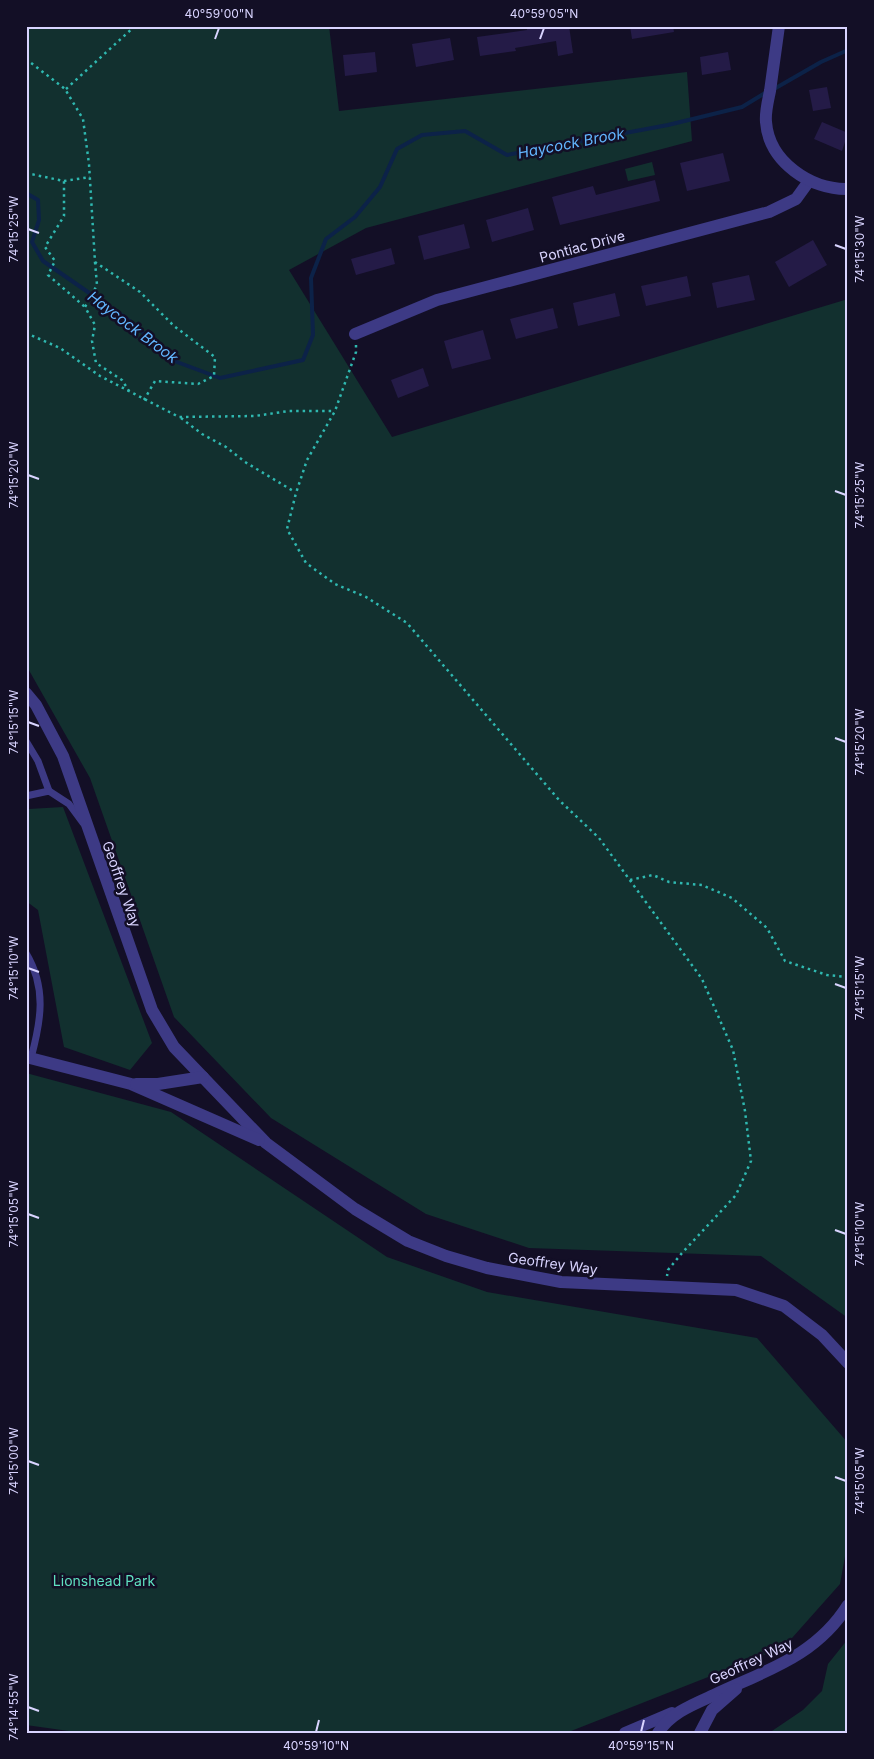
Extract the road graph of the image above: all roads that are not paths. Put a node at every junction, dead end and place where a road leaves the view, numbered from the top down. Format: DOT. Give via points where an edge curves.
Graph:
graph roads {
  1 [pos="779,26"];
  2 [pos="809,181"];
  3 [pos="848,189"];
  4 [pos="355,334"];
  5 [pos="26,693"];
  6 [pos="26,741"];
  7 [pos="49,791"];
  8 [pos="26,796"];
  9 [pos="87,829"];
  10 [pos="26,953"];
  11 [pos="29,1057"];
  12 [pos="203,1077"];
  13 [pos="131,1084"];
  14 [pos="266,1143"];
  15 [pos="848,1363"];
  16 [pos="848,1605"];
  17 [pos="744,1681"];
  18 [pos="686,1708"];
  19 [pos="625,1733"];
  20 [pos="658,1733"];
  21 [pos="700,1733"];
  1 -- 2 [label="street" via="766,120 773,144 790,167"];
  2 -- 3 [label="street"];
  2 -- 4 [label="street, Pontiac Drive" via="796,199 784,207 437,300"];
  5 -- 9 [label="street, Geoffrey Way" via="36,705 63,756"];
  6 -- 7 [label="lane" via="38,761"];
  7 -- 8 [label="lane"];
  7 -- 9 [label="lane" via="69,804"];
  9 -- 12 [label="street, Geoffrey Way" via="152,1010 174,1046"];
  10 -- 11 [label="lane" via="38,978 41,994 40,1027"];
  11 -- 13 [label="street, Geoffrey Way"];
  12 -- 13 [label="street, Geoffrey Way" via="158,1084"];
  12 -- 14 [label="street, Geoffrey Way"];
  13 -- 14 [label="street, Geoffrey Way"];
  14 -- 15 [label="street, Geoffrey Way" via="354,1210 408,1241 446,1256 487,1268 561,1282 736,1290 784,1306 822,1335"];
  16 -- 17 [label="street, Geoffrey Way" via="836,1624 807,1650"];
  17 -- 18 [label="street, Geoffrey Way"];
  17 -- 21 [label="street" via="712,1710"];
  18 -- 19 [label="street"];
  18 -- 20 [label="street, Geoffrey Way" via="662,1726"];
}
